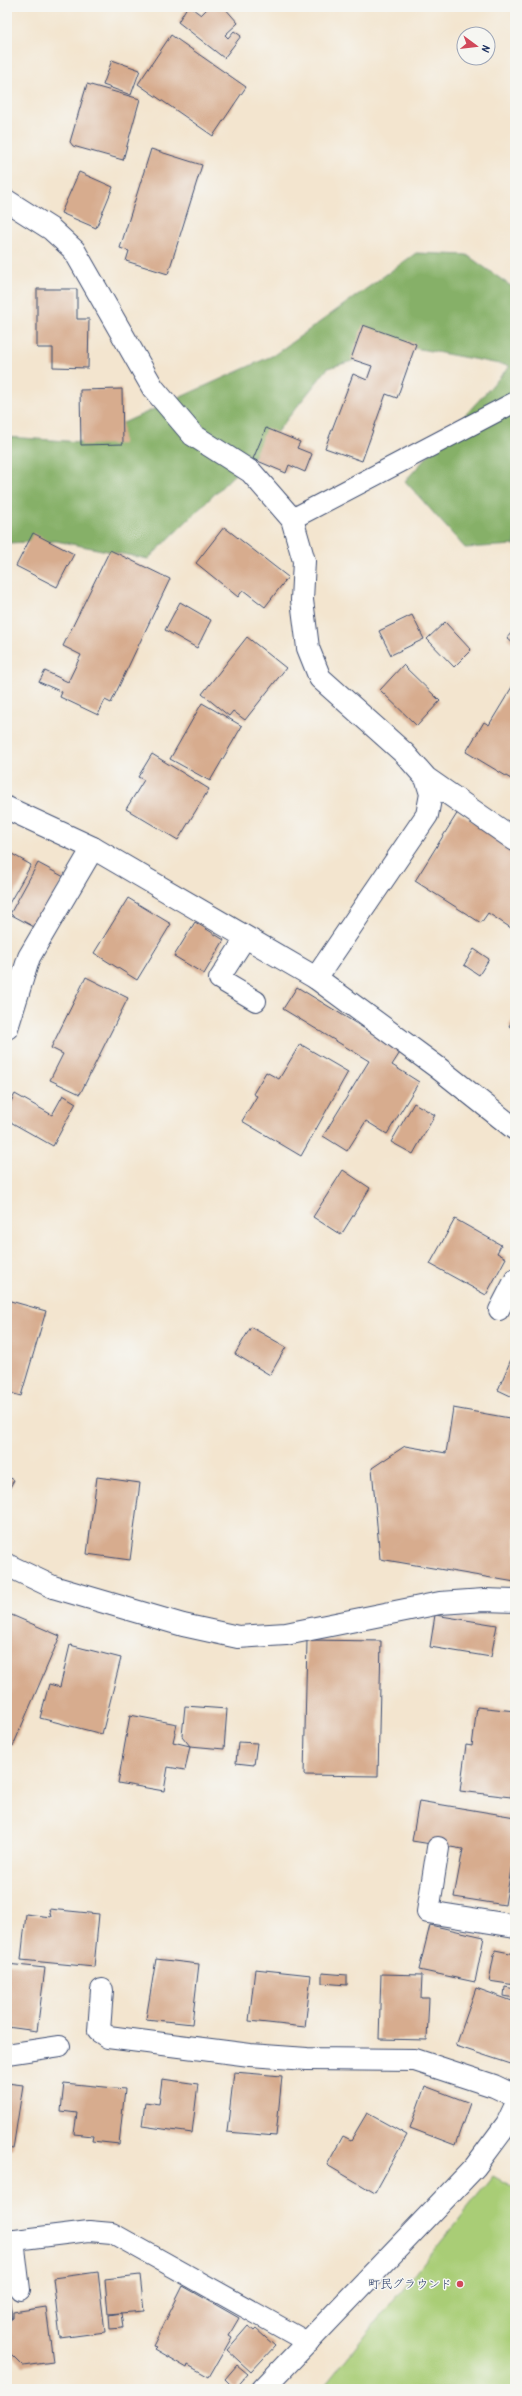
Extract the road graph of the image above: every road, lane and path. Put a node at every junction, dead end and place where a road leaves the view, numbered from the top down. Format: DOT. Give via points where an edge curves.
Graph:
graph roads {
  1 [pos="7,201"];
  2 [pos="515,402"];
  3 [pos="292,519"];
  4 [pos="426,778"];
  5 [pos="7,808"];
  6 [pos="515,840"];
  7 [pos="92,848"];
  8 [pos="246,937"];
  9 [pos="316,978"];
  10 [pos="256,1001"];
  11 [pos="7,1028"];
  12 [pos="515,1129"];
  13 [pos="515,1279"];
  14 [pos="499,1310"];
  15 [pos="7,1565"];
  16 [pos="515,1602"];
  17 [pos="438,1848"];
  18 [pos="515,1926"];
  19 [pos="102,1990"];
  20 [pos="60,2046"];
  21 [pos="7,2054"];
  22 [pos="515,2096"];
  23 [pos="515,2107"];
  24 [pos="10,2240"];
  25 [pos="20,2290"];
  26 [pos="309,2343"];
  27 [pos="264,2389"];
  1 -- 3 [label="street" via="51,229 74,250 153,388 193,435 251,472"];
  2 -- 3 [label="lane"];
  3 -- 4 [label="street" via="304,561 302,600 308,648 320,678 405,754"];
  4 -- 6 [label="street"];
  4 -- 9 [label="street" via="431,794 427,814"];
  5 -- 7 [label="street"];
  7 -- 8 [label="street"];
  7 -- 11 [label="street" via="29,957"];
  8 -- 9 [label="street"];
  8 -- 10 [label="lane" via="220,980"];
  9 -- 12 [label="street" via="437,1067"];
  13 -- 14 [label="lane"];
  15 -- 16 [label="street" via="53,1587 183,1625 238,1637 286,1634 440,1603 484,1600"];
  17 -- 18 [label="street" via="428,1912"];
  19 -- 22 [label="street" via="99,2031 108,2037 250,2055 307,2059 415,2060 494,2086"];
  20 -- 21 [label="lane"];
  23 -- 26 [label="street" via="507,2124 475,2167"];
  24 -- 25 [label="lane"];
  24 -- 26 [label="lane" via="89,2231 112,2233"];
  26 -- 27 [label="street"];
}
